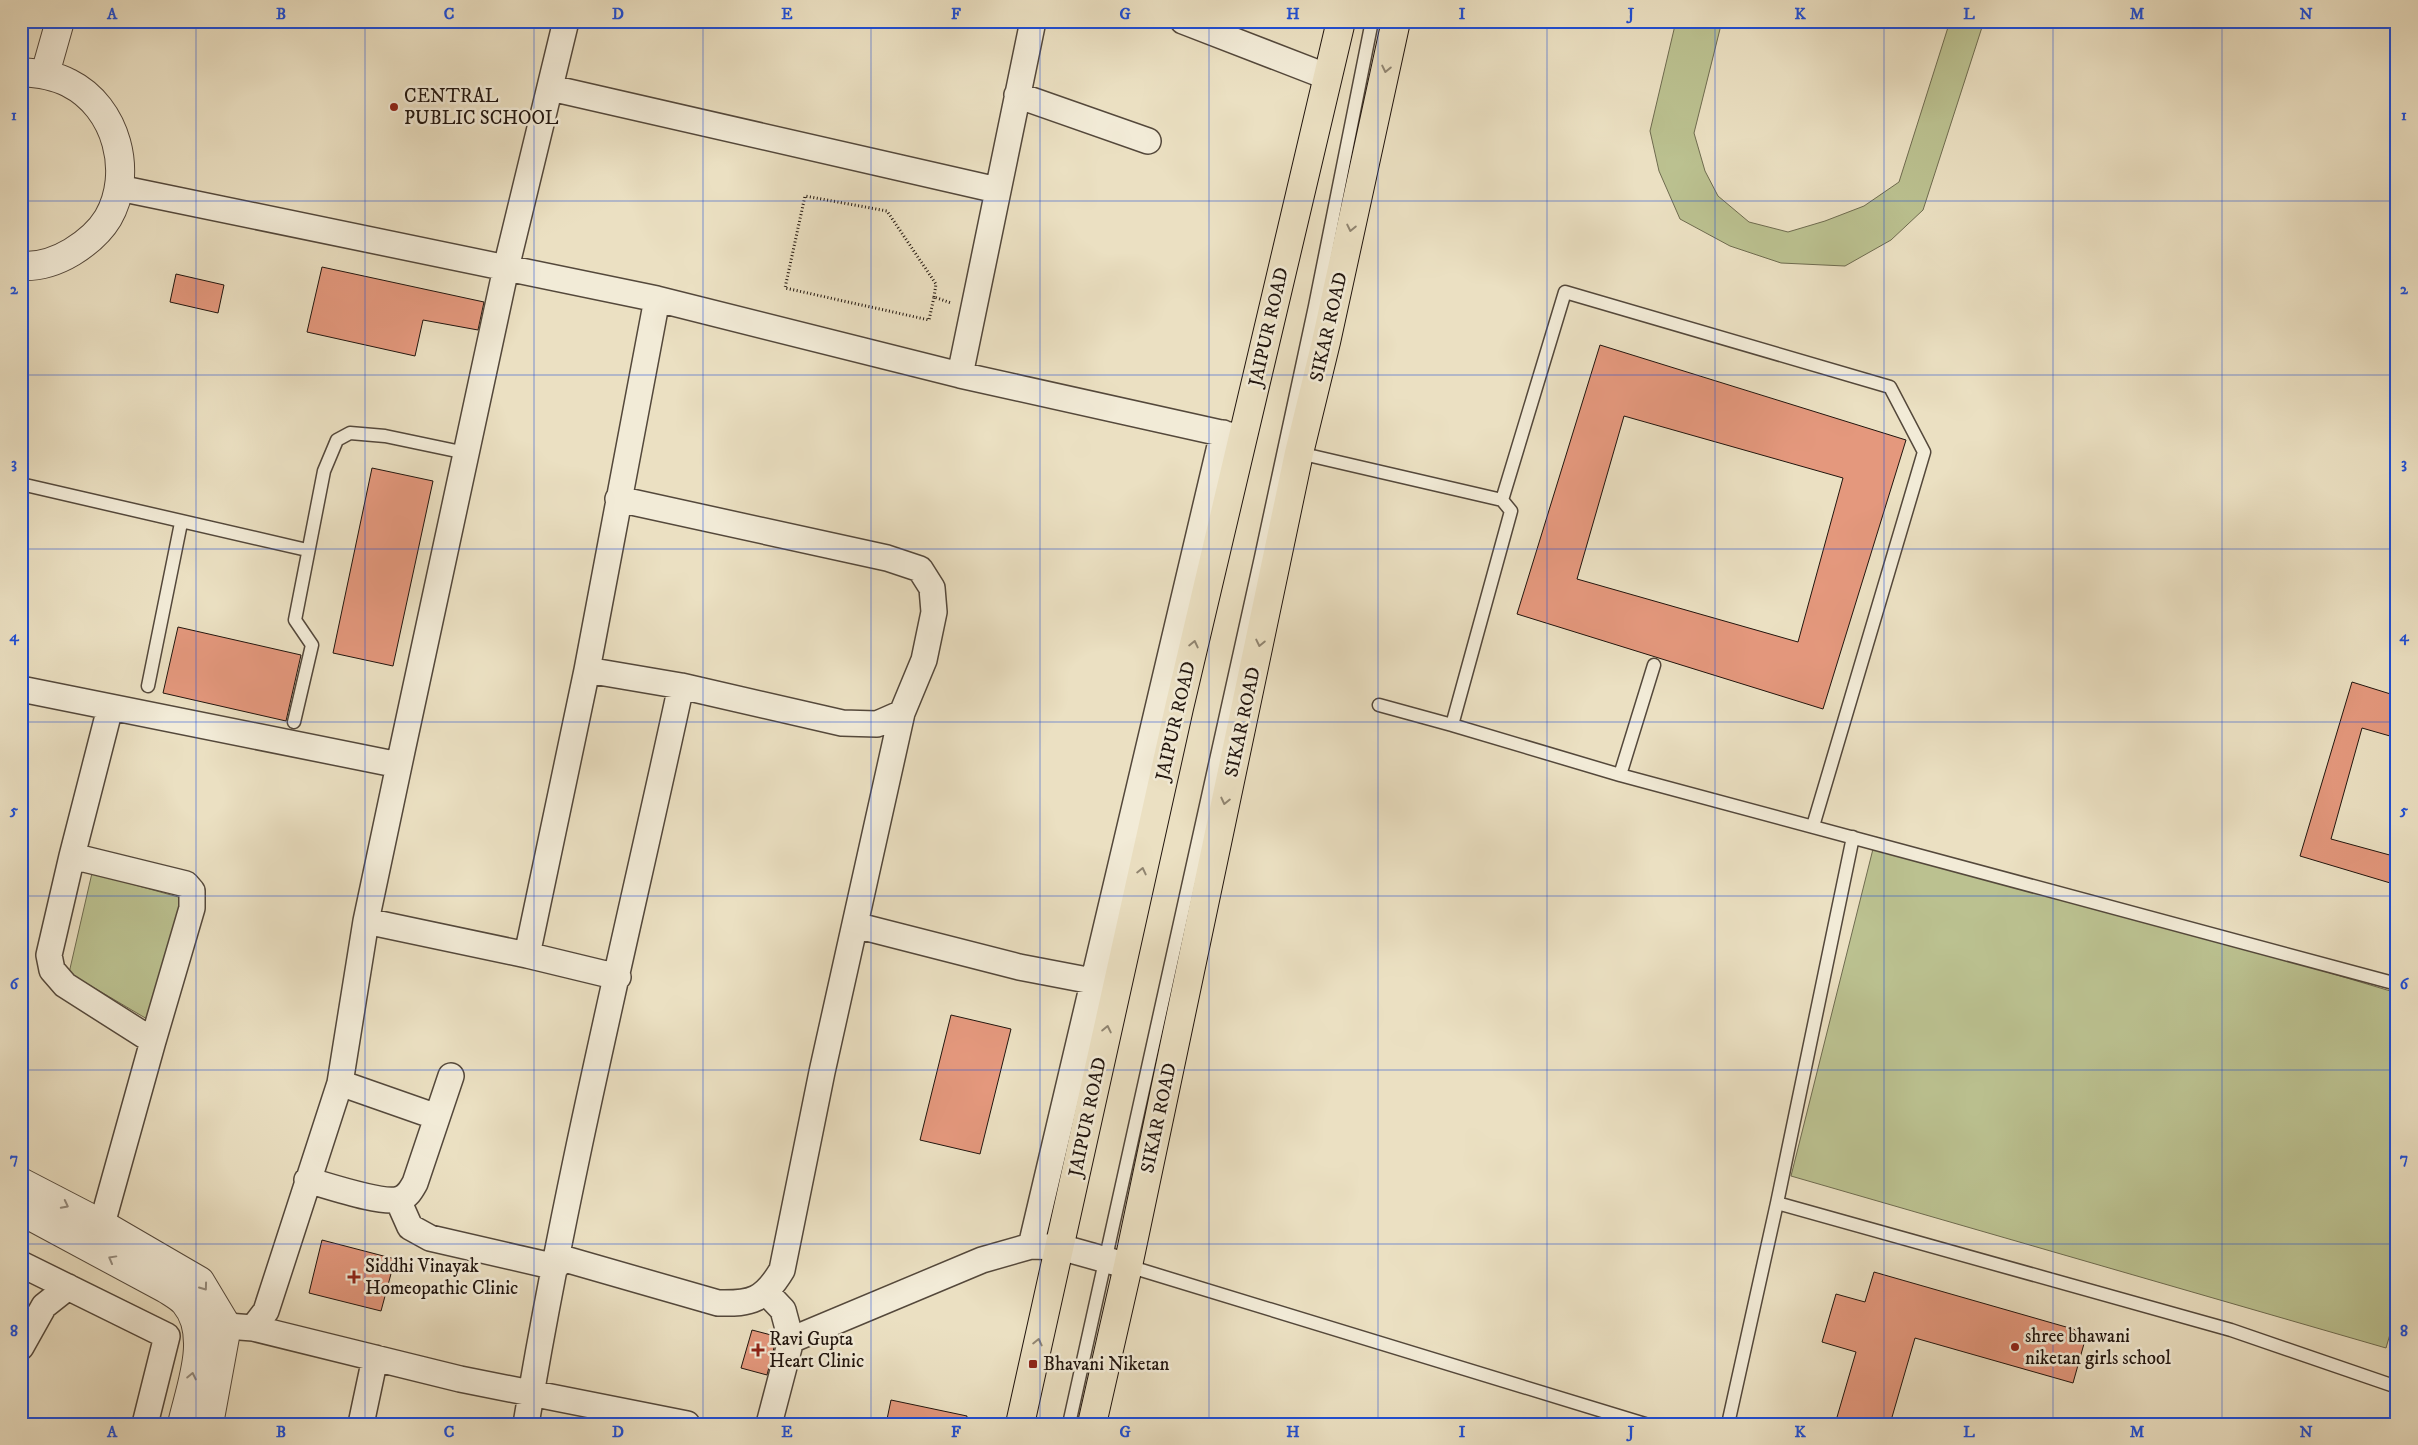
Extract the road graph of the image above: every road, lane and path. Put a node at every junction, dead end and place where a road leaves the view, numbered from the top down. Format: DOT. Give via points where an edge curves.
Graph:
graph roads {
  1 [pos="60,21"];
  2 [pos="566,21"];
  3 [pos="1033,21"];
  4 [pos="1183,21"];
  5 [pos="1341,21"];
  6 [pos="1372,21"];
  7 [pos="1396,21"];
  8 [pos="33,73"];
  9 [pos="1328,77"];
  10 [pos="551,88"];
  11 [pos="1017,95"];
  12 [pos="1148,141"];
  13 [pos="119,188"];
  14 [pos="997,190"];
  15 [pos="21,266"];
  16 [pos="506,268"];
  17 [pos="934,297"];
  18 [pos="657,299"];
  19 [pos="973,310"];
  20 [pos="960,375"];
  21 [pos="1233,435"];
  22 [pos="466,453"];
  23 [pos="1299,453"];
  24 [pos="21,484"];
  25 [pos="618,500"];
  26 [pos="1502,500"];
  27 [pos="181,523"];
  28 [pos="307,550"];
  29 [pos="1654,665"];
  30 [pos="587,670"];
  31 [pos="148,686"];
  32 [pos="682,686"];
  33 [pos="21,689"];
  34 [pos="1379,705"];
  35 [pos="110,708"];
  36 [pos="902,713"];
  37 [pos="294,722"];
  38 [pos="1452,726"];
  39 [pos="400,765"];
  40 [pos="1620,775"];
  41 [pos="1812,826"];
  42 [pos="1853,837"];
  43 [pos="72,856"];
  44 [pos="366,921"];
  45 [pos="855,926"];
  46 [pos="527,955"];
  47 [pos="618,977"];
  48 [pos="1105,984"];
  49 [pos="2397,984"];
  50 [pos="153,1041"];
  51 [pos="450,1076"];
  52 [pos="340,1083"];
  53 [pos="437,1117"];
  54 [pos="307,1180"];
  55 [pos="21,1182"];
  56 [pos="398,1200"];
  57 [pos="1777,1203"];
  58 [pos="21,1211"];
  59 [pos="102,1224"];
  60 [pos="1031,1246"];
  61 [pos="1060,1247"];
  62 [pos="557,1262"];
  63 [pos="1117,1262"];
  64 [pos="21,1264"];
  65 [pos="68,1287"];
  66 [pos="766,1292"];
  67 [pos="240,1327"];
  68 [pos="198,1331"];
  69 [pos="790,1340"];
  70 [pos="21,1346"];
  71 [pos="375,1358"];
  72 [pos="2397,1387"];
  73 [pos="531,1393"];
  74 [pos="145,1424"];
  75 [pos="182,1424"];
  76 [pos="209,1424"];
  77 [pos="361,1424"];
  78 [pos="526,1424"];
  79 [pos="686,1424"];
  80 [pos="769,1424"];
  81 [pos="1020,1424"];
  82 [pos="1069,1424"];
  83 [pos="1092,1424"];
  84 [pos="1645,1424"];
  85 [pos="1728,1424"];
  1 -- 8 [label="street"];
  2 -- 10 [label="street"];
  3 -- 11 [label="street"];
  4 -- 9 [label="street"];
  5 -- 9 [label="main road, JAIPUR ROAD"];
  6 -- 63 [label="lane"];
  7 -- 23 [label="main road, SIKAR ROAD, one-way"];
  8 -- 13 [label="street" via="78,89 92,100 110,124 120,154"];
  9 -- 21 [label="main road, JAIPUR ROAD"];
  10 -- 14 [label="street"];
  10 -- 16 [label="street"];
  11 -- 12 [label="street"];
  11 -- 14 [label="street"];
  13 -- 15 [label="street" via="107,219 86,244 60,260"];
  13 -- 16 [label="street"];
  14 -- 19 [label="street"];
  16 -- 18 [label="street"];
  16 -- 22 [label="street"];
  17 -- 17 [label="path" via="929,320 785,288 805,196 887,211 936,284"];
  17 -- 19 [label="path"];
  18 -- 20 [label="street"];
  18 -- 25 [label="street"];
  19 -- 20 [label="street"];
  20 -- 21 [label="street"];
  21 -- 48 [label="main road, JAIPUR ROAD" via="1178,708"];
  22 -- 28 [label="lane" via="386,436 350,433 337,440 324,471"];
  22 -- 39 [label="street"];
  23 -- 26 [label="lane"];
  23 -- 63 [label="main road, SIKAR ROAD, one-way"];
  24 -- 27 [label="lane"];
  25 -- 30 [label="street"];
  25 -- 36 [label="street" via="887,558 920,569 932,588 934,612 924,660"];
  26 -- 38 [label="lane" via="1511,511"];
  26 -- 41 [label="lane" via="1565,292 1890,387 1924,452"];
  27 -- 28 [label="lane"];
  27 -- 31 [label="lane"];
  28 -- 37 [label="lane" via="295,620 312,645"];
  29 -- 40 [label="lane"];
  30 -- 32 [label="street"];
  30 -- 46 [label="street"];
  32 -- 36 [label="street" via="842,723 877,724"];
  32 -- 47 [label="street"];
  33 -- 35 [label="street"];
  34 -- 38 [label="lane"];
  35 -- 39 [label="street"];
  35 -- 43 [label="street"];
  36 -- 45 [label="street"];
  38 -- 40 [label="lane"];
  39 -- 44 [label="street"];
  40 -- 41 [label="lane"];
  41 -- 42 [label="lane"];
  42 -- 49 [label="lane"];
  42 -- 57 [label="lane"];
  43 -- 50 [label="street" via="49,956 52,970 65,985"];
  43 -- 50 [label="street" via="186,884 192,890 192,908"];
  44 -- 46 [label="street"];
  44 -- 52 [label="street"];
  45 -- 48 [label="street" via="1019,967"];
  45 -- 66 [label="street" via="782,1270"];
  46 -- 47 [label="street"];
  47 -- 62 [label="street"];
  48 -- 60 [label="street"];
  61 -- 48 [label="main road, JAIPUR ROAD, one-way"];
  50 -- 59 [label="street"];
  51 -- 53 [label="street"];
  52 -- 53 [label="street"];
  52 -- 54 [label="street"];
  53 -- 56 [label="street" via="415,1183 408,1195"];
  54 -- 56 [label="street" via="382,1200"];
  54 -- 67 [label="street" via="266,1311"];
  55 -- 59 [label="street, one-way"];
  56 -- 62 [label="street" via="410,1227 430,1238"];
  57 -- 72 [label="lane" via="2231,1330"];
  57 -- 85 [label="lane"];
  68 -- 58 [label="street, one-way" via="191,1311 166,1288"];
  59 -- 67 [label="street, one-way" via="200,1281"];
  60 -- 61 [label="street"];
  60 -- 69 [label="street" via="982,1260"];
  61 -- 63 [label="street"];
  81 -- 61 [label="main road, JAIPUR ROAD, one-way"];
  62 -- 66 [label="street" via="718,1303 743,1304"];
  62 -- 73 [label="street"];
  63 -- 82 [label="lane"];
  63 -- 83 [label="main road, SIKAR ROAD"];
  63 -- 84 [label="lane"];
  64 -- 65 [label="street"];
  65 -- 70 [label="street" via="44,1306"];
  65 -- 74 [label="street" via="167,1336"];
  66 -- 69 [label="street" via="783,1310"];
  67 -- 68 [label="street"];
  67 -- 71 [label="street"];
  67 -- 76 [label="street"];
  75 -- 68 [label="street, one-way"];
  69 -- 80 [label="street"];
  71 -- 73 [label="street"];
  71 -- 77 [label="street"];
  73 -- 78 [label="street"];
  73 -- 79 [label="street"];
}
